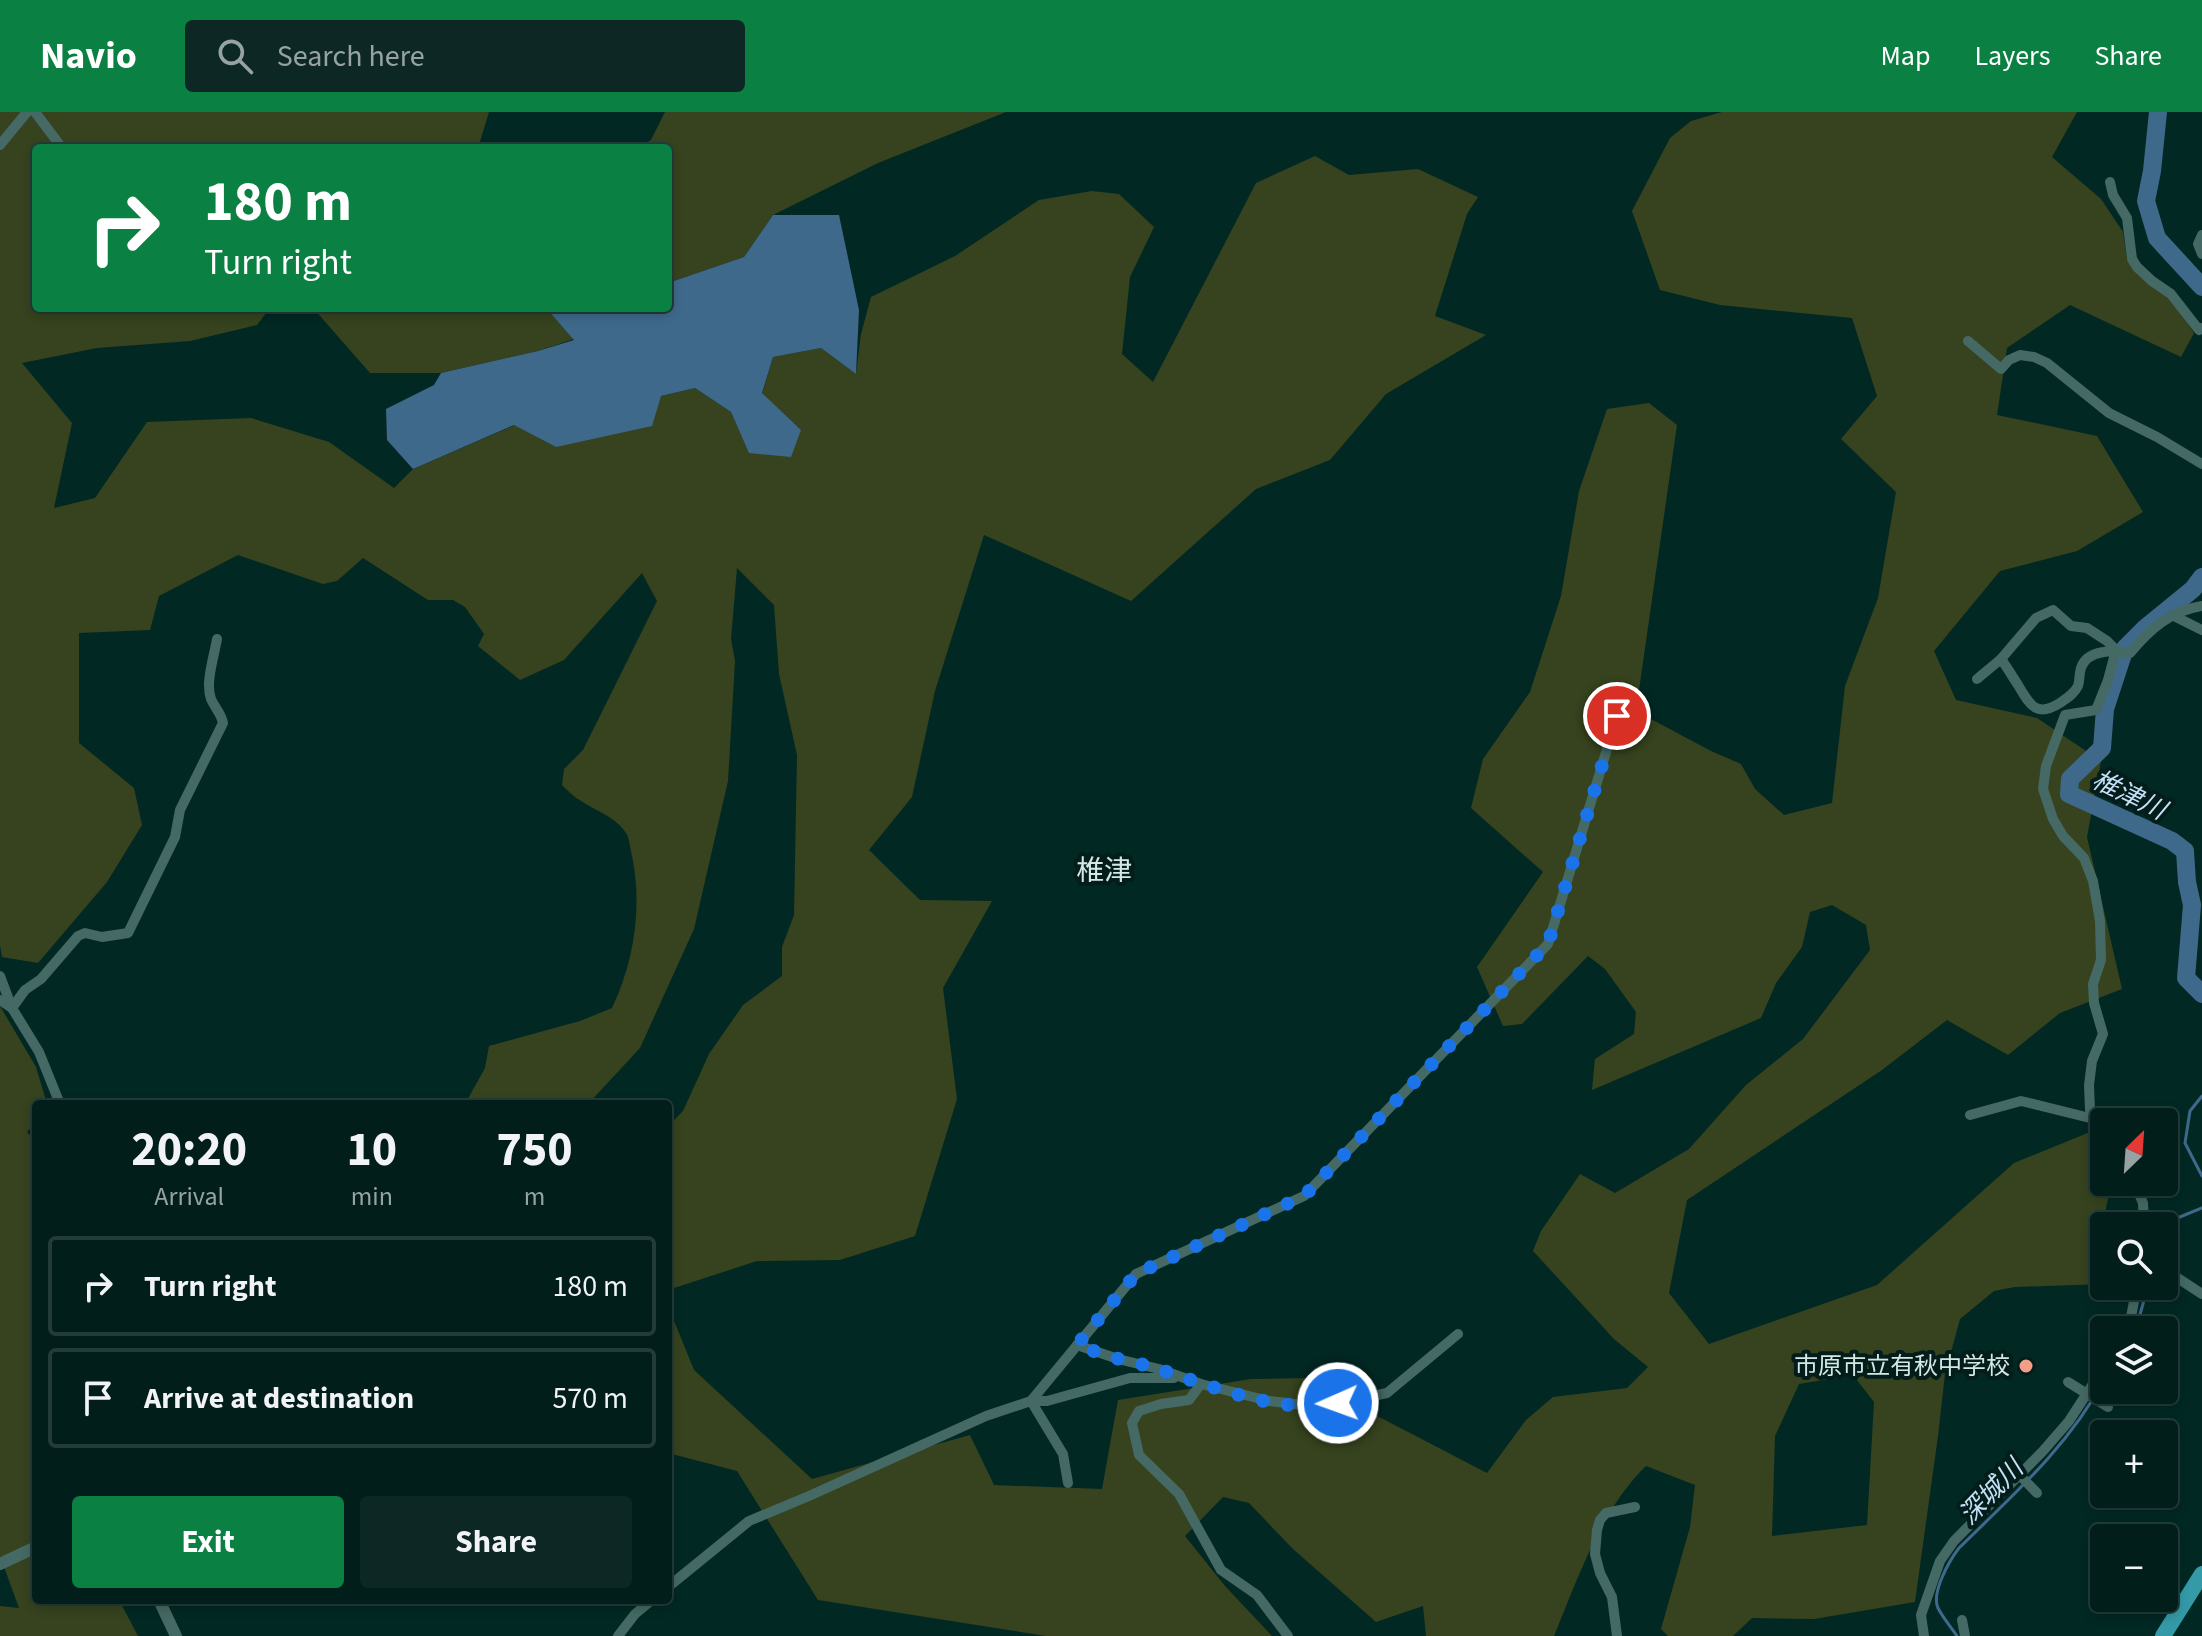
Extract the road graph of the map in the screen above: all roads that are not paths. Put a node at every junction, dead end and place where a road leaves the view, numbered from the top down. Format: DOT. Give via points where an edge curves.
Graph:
graph roads {
  1 [pos="27,112"];
  2 [pos="35,112"];
  3 [pos="59,144"];
  4 [pos="0,145"];
  5 [pos="2110,182"];
  6 [pos="2202,235"];
  7 [pos="2202,254"];
  8 [pos="2202,328"];
  9 [pos="1968,341"];
  10 [pos="2202,464"];
  11 [pos="2202,606"];
  12 [pos="2172,615"];
  13 [pos="2202,630"];
  14 [pos="217,639"];
  15 [pos="2116,650"];
  16 [pos="2001,659"];
  17 [pos="1977,679"];
  18 [pos="1617,716"];
  19 [pos="0,976"];
  20 [pos="0,1000"];
  21 [pos="12,1008"];
  22 [pos="58,1100"];
  23 [pos="2090,1110"];
  24 [pos="1970,1115"];
  25 [pos="2090,1118"];
  26 [pos="2178,1278"];
  27 [pos="2202,1294"];
  28 [pos="1458,1334"];
  29 [pos="1077,1345"];
  30 [pos="1140,1364"];
  31 [pos="1136,1378"];
  32 [pos="1184,1378"];
  33 [pos="2068,1382"];
  34 [pos="1201,1384"];
  35 [pos="2090,1389"];
  36 [pos="1031,1401"];
  37 [pos="2108,1407"];
  38 [pos="2007,1462"];
  39 [pos="1068,1483"];
  40 [pos="2037,1493"];
  41 [pos="1635,1507"];
  42 [pos="32,1549"];
  43 [pos="0,1564"];
  44 [pos="2202,1574"];
  45 [pos="672,1584"];
  46 [pos="161,1604"];
  47 [pos="647,1604"];
  48 [pos="1962,1620"];
  49 [pos="176,1636"];
  50 [pos="618,1636"];
  51 [pos="1288,1636"];
  52 [pos="1617,1636"];
  53 [pos="1924,1636"];
  54 [pos="1965,1636"];
  55 [pos="2163,1636"];
  1 -- 4 [label="street"];
  2 -- 3 [label="street"];
  5 -- 8 [label="street" via="2127,218 2137,267"];
  6 -- 7 [label="street"];
  9 -- 10 [label="street" via="2001,369 2020,355 2047,363 2109,413"];
  11 -- 12 [label="street"];
  12 -- 13 [label="street"];
  12 -- 15 [label="street" via="2130,653"];
  14 -- 21 [label="street" via="209,688 223,723 128,933 78,936"];
  15 -- 16 [label="street" via="2053,610 2036,618"];
  15 -- 16 [label="street" via="2086,659 2071,695 2040,710 2030,705"];
  15 -- 23 [label="street" via="2096,710 2065,715 2043,789 2063,836 2084,858 2100,921 2101,960 2093,984 2103,1034 2092,1061"];
  16 -- 17 [label="street"];
  18 -- 29 [label="street" via="1548,944 1304,1196 1136,1274"];
  19 -- 21 [label="street"];
  20 -- 21 [label="street"];
  21 -- 22 [label="street" via="39,1052"];
  24 -- 25 [label="street" via="2021,1101"];
  26 -- 27 [label="street"];
  28 -- 34 [label="street" via="1387,1393 1321,1407"];
  29 -- 30 [label="street"];
  29 -- 36 [label="street"];
  30 -- 31 [label="street"];
  30 -- 32 [label="street"];
  31 -- 32 [label="street"];
  31 -- 36 [label="street"];
  32 -- 34 [label="street"];
  33 -- 37 [label="street"];
  34 -- 51 [label="street" via="1189,1400 1139,1411 1132,1423 1139,1455 1179,1494 1221,1570 1257,1595"];
  35 -- 53 [label="street" via="2052,1441 1940,1561 1921,1615"];
  36 -- 39 [label="street" via="1063,1454"];
  36 -- 45 [label="street" via="749,1521"];
  38 -- 40 [label="street"];
  41 -- 52 [label="street" via="1606,1513 1597,1530 1595,1554 1612,1597"];
  42 -- 43 [label="street"];
  44 -- 55 [label="main road"];
  46 -- 49 [label="street"];
  47 -- 50 [label="street"];
  48 -- 54 [label="street"];
}
